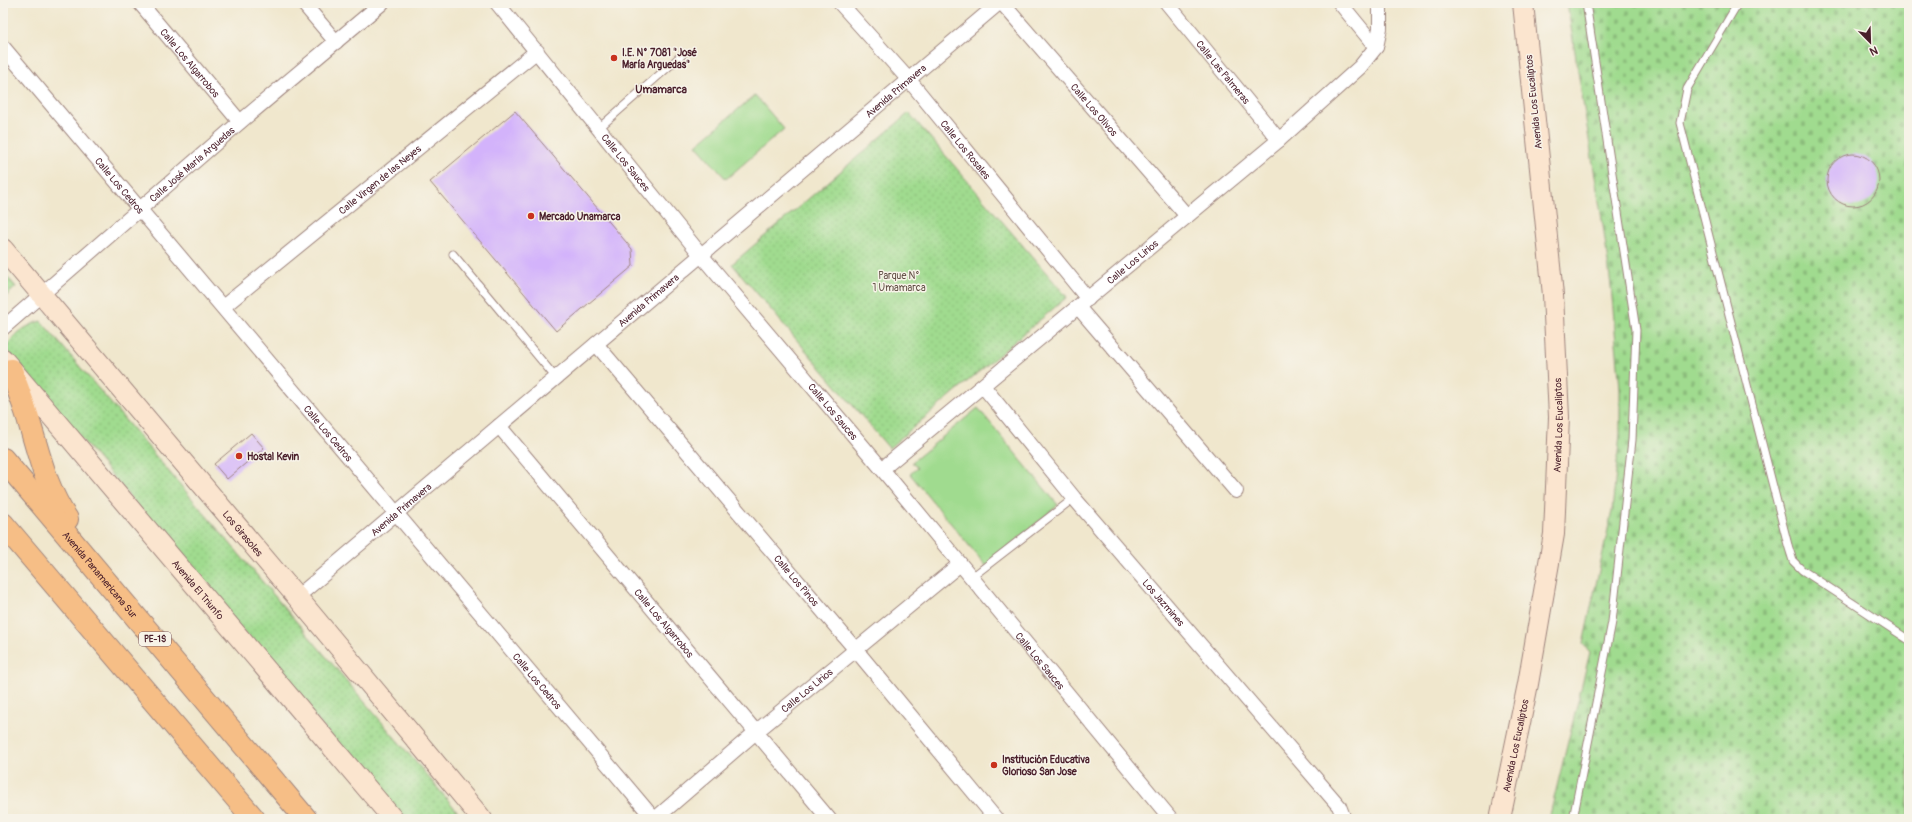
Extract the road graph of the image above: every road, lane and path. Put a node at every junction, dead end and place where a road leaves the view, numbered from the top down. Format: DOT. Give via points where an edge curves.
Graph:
graph roads {
  1 [pos="140,3"];
  2 [pos="303,3"];
  3 [pos="382,3"];
  4 [pos="497,3"];
  5 [pos="840,3"];
  6 [pos="999,3"];
  7 [pos="1002,3"];
  8 [pos="1167,3"];
  9 [pos="1340,3"];
  10 [pos="1380,3"];
  11 [pos="1523,3"];
  12 [pos="1586,3"];
  13 [pos="1738,3"];
  14 [pos="336,42"];
  15 [pos="3,47"];
  16 [pos="1376,47"];
  17 [pos="537,51"];
  18 [pos="683,54"];
  19 [pos="909,80"];
  20 [pos="240,122"];
  21 [pos="599,128"];
  22 [pos="1279,140"];
  23 [pos="140,209"];
  24 [pos="1187,216"];
  25 [pos="3,249"];
  26 [pos="453,254"];
  27 [pos="701,255"];
  28 [pos="42,295"];
  29 [pos="1083,303"];
  30 [pos="223,307"];
  31 [pos="3,328"];
  32 [pos="596,344"];
  33 [pos="7,364"];
  34 [pos="556,378"];
  35 [pos="983,386"];
  36 [pos="499,426"];
  37 [pos="3,459"];
  38 [pos="882,470"];
  39 [pos="1236,491"];
  40 [pos="1074,498"];
  41 [pos="396,513"];
  42 [pos="3,524"];
  43 [pos="960,564"];
  44 [pos="972,577"];
  45 [pos="107,580"];
  46 [pos="297,597"];
  47 [pos="1909,640"];
  48 [pos="856,650"];
  49 [pos="757,731"];
  50 [pos="254,819"];
  51 [pos="306,819"];
  52 [pos="393,819"];
  53 [pos="482,819"];
  54 [pos="654,819"];
  55 [pos="829,819"];
  56 [pos="996,819"];
  57 [pos="1171,819"];
  58 [pos="1344,819"];
  59 [pos="1500,819"];
  60 [pos="1573,819"];
  1 -- 20 [label="street, Calle Los Algarrobos"];
  2 -- 14 [label="street"];
  3 -- 14 [label="street, Calle José María Arguedas"];
  4 -- 17 [label="street, Calle Los Sauces"];
  5 -- 19 [label="street, Calle Los Rosales"];
  6 -- 19 [label="street, Avenida Primavera"];
  7 -- 24 [label="street, Calle Los Olivos"];
  8 -- 22 [label="street, Calle Las Palmeras"];
  9 -- 16 [label="street"];
  10 -- 16 [label="street" via="1380,28"];
  11 -- 59 [label="street, Avenida Los Eucaliptos" via="1553,295 1559,417 1554,534 1528,684"];
  12 -- 60 [label="lane" via="1636,330 1632,440 1612,622"];
  13 -- 47 [label="lane" via="1687,89 1680,123 1788,545 1793,562 1802,570"];
  14 -- 20 [label="street, Calle José María Arguedas"];
  15 -- 23 [label="street, Calle Los Cedros"];
  16 -- 22 [label="street, Calle Los Lirios" via="1360,67"];
  17 -- 21 [label="street, Calle Los Sauces"];
  17 -- 30 [label="street, Calle Virgen de las Neyes"];
  18 -- 21 [label="lane"];
  19 -- 27 [label="street, Avenida Primavera"];
  19 -- 29 [label="street, Calle Los Rosales"];
  20 -- 23 [label="street, Calle José María Arguedas"];
  21 -- 27 [label="street, Calle Los Sauces"];
  22 -- 24 [label="street, Calle Los Lirios"];
  23 -- 28 [label="street, Calle José María Arguedas"];
  23 -- 30 [label="street, Calle Los Cedros"];
  24 -- 29 [label="street, Calle Los Lirios"];
  25 -- 28 [label="street, Los Girasoles"];
  26 -- 34 [label="lane"];
  27 -- 32 [label="street, Avenida Primavera"];
  27 -- 38 [label="street, Calle Los Sauces"];
  28 -- 31 [label="street, Calle José María Arguedas"];
  28 -- 46 [label="street, Los Girasoles"];
  29 -- 35 [label="street, Calle Los Lirios"];
  29 -- 39 [label="street, Calle Los Rosales"];
  30 -- 41 [label="street, Calle Los Cedros"];
  32 -- 34 [label="street, Avenida Primavera"];
  32 -- 48 [label="street, Calle Los Pinos"];
  33 -- 45 [label="highway" via="56,502"];
  33 -- 52 [label="street, Avenida El Triunfo"];
  34 -- 36 [label="street, Avenida Primavera"];
  35 -- 38 [label="street, Calle Los Lirios"];
  35 -- 40 [label="street, Los Jazmines"];
  36 -- 41 [label="street, Avenida Primavera"];
  36 -- 49 [label="street, Calle Los Algarrobos"];
  37 -- 45 [label="highway, Avenida Panamericana Sur / PE-1S"];
  38 -- 43 [label="street, Calle Los Sauces"];
  40 -- 44 [label="lane"];
  40 -- 58 [label="street, Los Jazmines" via="1339,806"];
  41 -- 46 [label="street, Avenida Primavera"];
  41 -- 54 [label="street, Calle Los Cedros"];
  42 -- 50 [label="highway"];
  43 -- 44 [label="street, Calle Los Sauces"];
  43 -- 48 [label="street, Calle Los Lirios"];
  44 -- 57 [label="street, Calle Los Sauces"];
  45 -- 51 [label="highway, Avenida Panamericana Sur / PE-1S"];
  46 -- 53 [label="street, Los Girasoles"];
  48 -- 49 [label="street, Calle Los Lirios"];
  48 -- 56 [label="street, Calle Los Pinos"];
  49 -- 54 [label="street, Calle Los Lirios"];
  49 -- 55 [label="street, Calle Los Algarrobos"];
}
